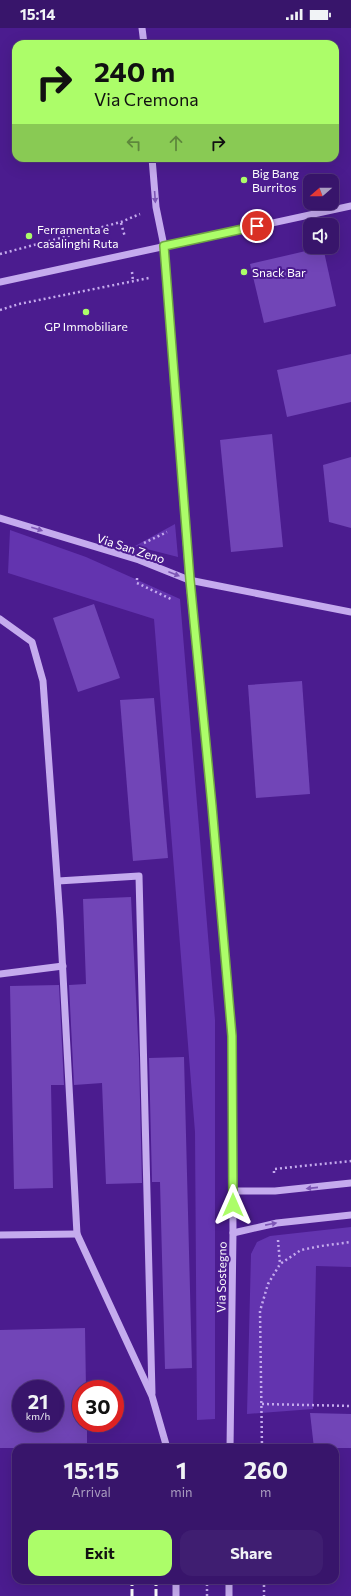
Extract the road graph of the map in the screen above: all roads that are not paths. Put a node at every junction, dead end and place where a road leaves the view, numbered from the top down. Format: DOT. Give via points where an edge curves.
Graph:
graph roads {
  1 [pos="142,28"];
  2 [pos="144,40"];
  3 [pos="152,162"];
  4 [pos="351,206"];
  5 [pos="164,246"];
  6 [pos="0,282"];
  7 [pos="0,518"];
  8 [pos="190,580"];
  9 [pos="351,612"];
  10 [pos="0,619"];
  11 [pos="58,881"];
  12 [pos="63,966"];
  13 [pos="0,974"];
  14 [pos="351,1184"];
  15 [pos="233,1191"];
  16 [pos="351,1215"];
  17 [pos="233,1233"];
  18 [pos="77,1234"];
  19 [pos="0,1235"];
  20 [pos="152,1396"];
  21 [pos="166,1444"];
  22 [pos="230,1444"];
  23 [pos="176,1584"];
  24 [pos="229,1584"];
  25 [pos="176,1596"];
  26 [pos="229,1596"];
  1 -- 2 [label="street"];
  3 -- 5 [label="street, Via Sostegno, one-way" via="156,207"];
  4 -- 5 [label="street"];
  5 -- 6 [label="street"];
  5 -- 8 [label="street, Via Sostegno"];
  7 -- 8 [label="street, Via San Zeno, one-way" via="139,560"];
  8 -- 9 [label="street, Via San Zeno"];
  8 -- 15 [label="street, Via Sostegno" via="232,1036"];
  10 -- 11 [label="street" via="32,642 43,681"];
  11 -- 12 [label="street"];
  11 -- 20 [label="street" via="139,876"];
  12 -- 13 [label="street"];
  12 -- 18 [label="street"];
  14 -- 15 [label="street, one-way" via="275,1191"];
  15 -- 17 [label="street, Via Sostegno"];
  17 -- 16 [label="street, one-way" via="276,1223"];
  17 -- 22 [label="street, Via Sostegno"];
  18 -- 19 [label="street"];
  18 -- 20 [label="street"];
  20 -- 21 [label="street"];
  23 -- 25 [label="street"];
  24 -- 26 [label="street"];
}
